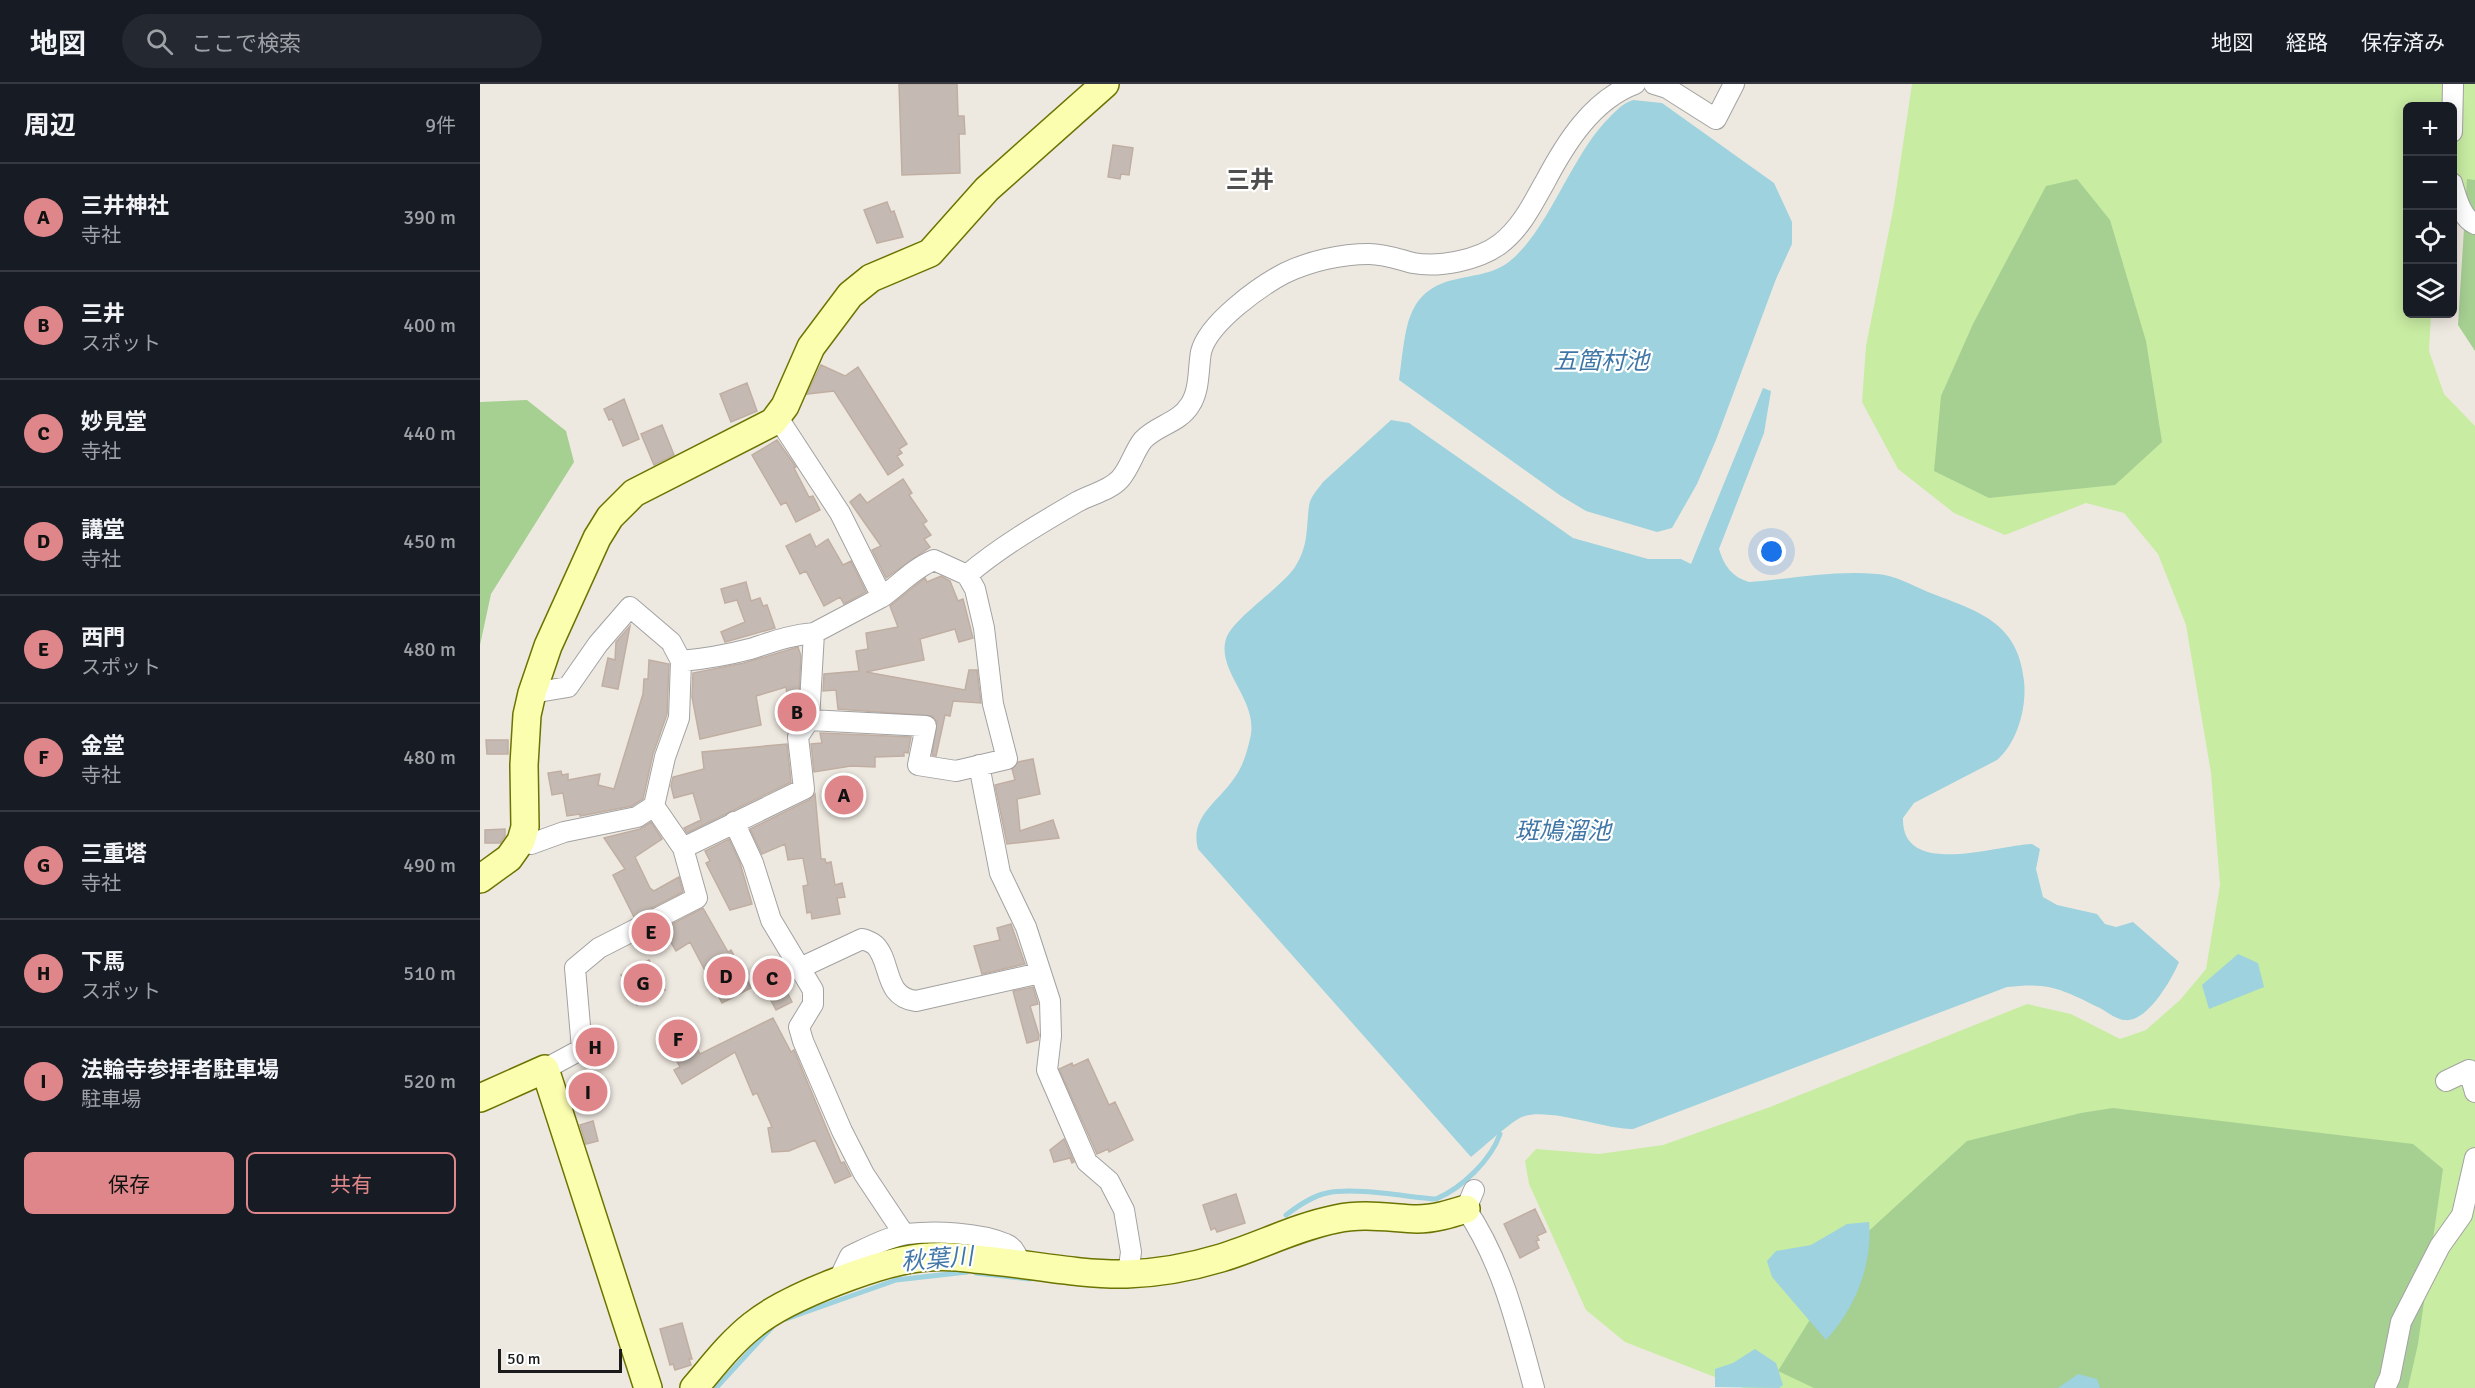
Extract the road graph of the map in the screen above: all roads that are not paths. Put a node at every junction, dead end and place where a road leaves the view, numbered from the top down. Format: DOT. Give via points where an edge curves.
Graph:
graph roads {
  1 [pos="1105,84"];
  2 [pos="1635,84"];
  3 [pos="1654,84"];
  4 [pos="1734,84"];
  5 [pos="2453,84"];
  6 [pos="2453,102"];
  7 [pos="2457,201"];
  8 [pos="2475,224"];
  9 [pos="778,418"];
  10 [pos="967,575"];
  11 [pos="882,597"];
  12 [pos="814,633"];
  13 [pos="681,661"];
  14 [pos="532,693"];
  15 [pos="808,720"];
  16 [pos="979,765"];
  17 [pos="654,806"];
  18 [pos="734,822"];
  19 [pos="521,842"];
  20 [pos="683,848"];
  21 [pos="480,879"];
  22 [pos="800,968"];
  23 [pos="1040,973"];
  24 [pos="545,1069"];
  25 [pos="2446,1081"];
  26 [pos="2475,1092"];
  27 [pos="480,1098"];
  28 [pos="2475,1158"];
  29 [pos="1470,1200"];
  30 [pos="904,1234"];
  31 [pos="1020,1266"];
  32 [pos="1128,1274"];
  33 [pos="837,1283"];
  34 [pos="648,1388"];
  35 [pos="694,1388"];
  36 [pos="1534,1388"];
  37 [pos="2385,1388"];
  1 -- 9 [label="street" via="987,189 930,252 871,278 850,295 811,347"];
  2 -- 10 [label="street" via="1621,89 1588,117 1569,140 1514,233 1498,246 1474,257 1436,264 1368,254 1330,259 1307,264 1269,281 1220,321 1208,336 1191,404 1182,415 1143,440 1120,479 1061,512"];
  3 -- 4 [label="street" via="1716,119"];
  5 -- 6 [label="street"];
  7 -- 8 [label="street"];
  9 -- 11 [label="street" via="840,513"];
  9 -- 14 [label="street" via="634,493 610,517 564,611"];
  10 -- 11 [label="street" via="934,560 921,565"];
  10 -- 16 [label="street" via="975,589 984,628 993,704 1007,759"];
  11 -- 12 [label="street"];
  12 -- 13 [label="street" via="785,636 706,659"];
  12 -- 15 [label="street"];
  13 -- 14 [label="street" via="670,642 630,607 568,687"];
  13 -- 17 [label="street" via="679,718"];
  14 -- 19 [label="street" via="526,716 525,827"];
  15 -- 16 [label="street" via="926,726 918,765 956,771"];
  15 -- 18 [label="street" via="798,737 804,789"];
  16 -- 23 [label="street" via="1000,873 1026,927"];
  17 -- 19 [label="street" via="637,817 564,832 531,844"];
  17 -- 20 [label="street"];
  18 -- 20 [label="street"];
  18 -- 22 [label="street" via="753,863 771,921"];
  19 -- 21 [label="street" via="508,858"];
  20 -- 24 [label="street" via="697,898 599,948 575,968 582,1049"];
  22 -- 23 [label="street" via="862,939 876,946 898,994 916,1001"];
  22 -- 30 [label="street" via="813,990 813,1004 799,1027 803,1041 864,1174"];
  23 -- 32 [label="street" via="1050,1001 1047,1070 1087,1162 1109,1181 1124,1210 1131,1252"];
  24 -- 27 [label="street"];
  24 -- 34 [label="street"];
  25 -- 26 [label="street" via="2469,1070"];
  28 -- 37 [label="street" via="2462,1215 2440,1246 2401,1322"];
  29 -- 32 [label="street" via="1443,1216 1338,1218 1221,1258"];
  29 -- 36 [label="street" via="1502,1279"];
  30 -- 31 [label="street" via="939,1233 1008,1244"];
  30 -- 33 [label="street" via="850,1256"];
  31 -- 32 [label="street" via="1073,1273"];
  31 -- 33 [label="street" via="974,1258 928,1257 892,1263"];
  33 -- 35 [label="street" via="755,1323"];
}
